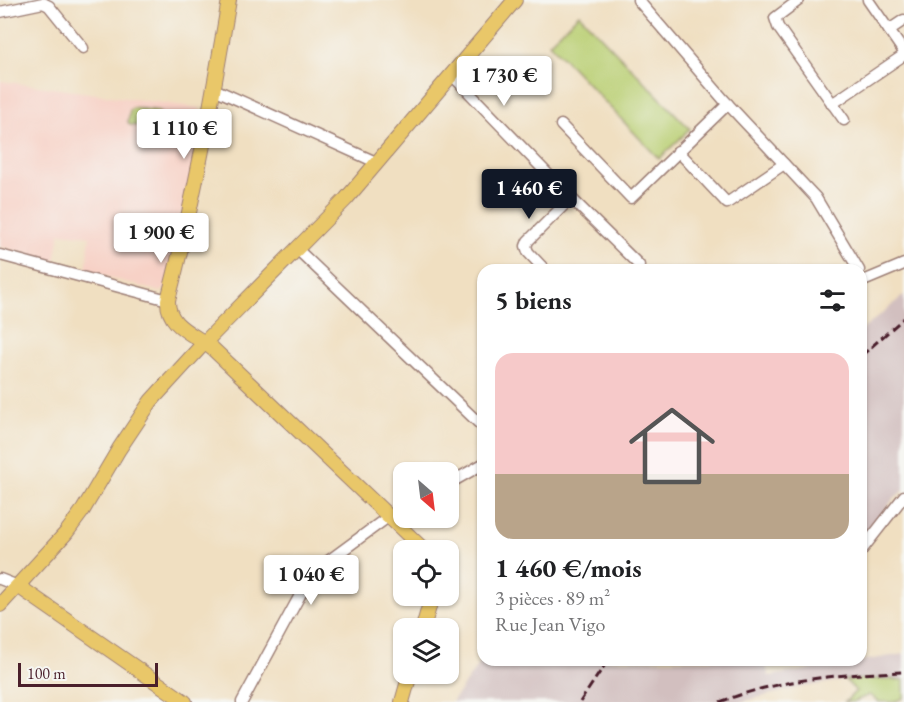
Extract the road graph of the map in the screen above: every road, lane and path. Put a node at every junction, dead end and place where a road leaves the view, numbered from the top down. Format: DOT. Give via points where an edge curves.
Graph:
graph roads {
  1 [pos="229,0"];
  2 [pos="515,0"];
  3 [pos="638,0"];
  4 [pos="799,0"];
  5 [pos="868,0"];
  6 [pos="0,12"];
  7 [pos="904,20"];
  8 [pos="889,30"];
  9 [pos="83,48"];
  10 [pos="904,53"];
  11 [pos="453,75"];
  12 [pos="214,89"];
  13 [pos="728,104"];
  14 [pos="832,104"];
  15 [pos="844,120"];
  16 [pos="561,125"];
  17 [pos="678,151"];
  18 [pos="378,163"];
  19 [pos="784,164"];
  20 [pos="571,198"];
  21 [pos="297,249"];
  22 [pos="0,255"];
  23 [pos="539,264"];
  24 [pos="639,264"];
  25 [pos="854,264"];
  26 [pos="904,264"];
  27 [pos="867,274"];
  28 [pos="168,300"];
  29 [pos="181,328"];
  30 [pos="205,342"];
  31 [pos="191,357"];
  32 [pos="477,421"];
  33 [pos="477,467"];
  34 [pos="459,478"];
  35 [pos="904,496"];
  36 [pos="393,514"];
  37 [pos="388,517"];
  38 [pos="413,540"];
  39 [pos="867,543"];
  40 [pos="0,579"];
  41 [pos="18,586"];
  42 [pos="0,605"];
  43 [pos="407,684"];
  44 [pos="185,702"];
  45 [pos="242,702"];
  46 [pos="402,702"];
  1 -- 12 [label="main road"];
  2 -- 11 [label="main road"];
  3 -- 13 [label="street"];
  4 -- 14 [label="street" via="775,18"];
  5 -- 8 [label="street"];
  6 -- 9 [label="street" via="43,3"];
  7 -- 8 [label="street"];
  8 -- 10 [label="street"];
  10 -- 14 [label="street"];
  11 -- 18 [label="main road"];
  11 -- 20 [label="street"];
  12 -- 18 [label="street"];
  12 -- 28 [label="main road"];
  13 -- 17 [label="street"];
  13 -- 19 [label="street"];
  14 -- 15 [label="street"];
  16 -- 17 [label="street" via="631,198"];
  17 -- 19 [label="street" via="728,203"];
  18 -- 21 [label="main road"];
  19 -- 25 [label="street" via="816,198"];
  20 -- 23 [label="street" via="528,241 528,252"];
  20 -- 24 [label="street"];
  21 -- 30 [label="main road"];
  21 -- 32 [label="street"];
  22 -- 28 [label="street"];
  26 -- 27 [label="street"];
  28 -- 29 [label="main road" via="170,316"];
  29 -- 30 [label="main road"];
  29 -- 31 [label="main road"];
  30 -- 31 [label="main road"];
  30 -- 37 [label="main road"];
  31 -- 41 [label="main road" via="151,401 83,510"];
  33 -- 34 [label="street"];
  35 -- 39 [label="street"];
  36 -- 37 [label="street"];
  37 -- 38 [label="main road"];
  37 -- 45 [label="street" via="315,573"];
  40 -- 41 [label="street"];
  41 -- 42 [label="main road"];
  41 -- 44 [label="main road"];
  43 -- 46 [label="main road"];
}
